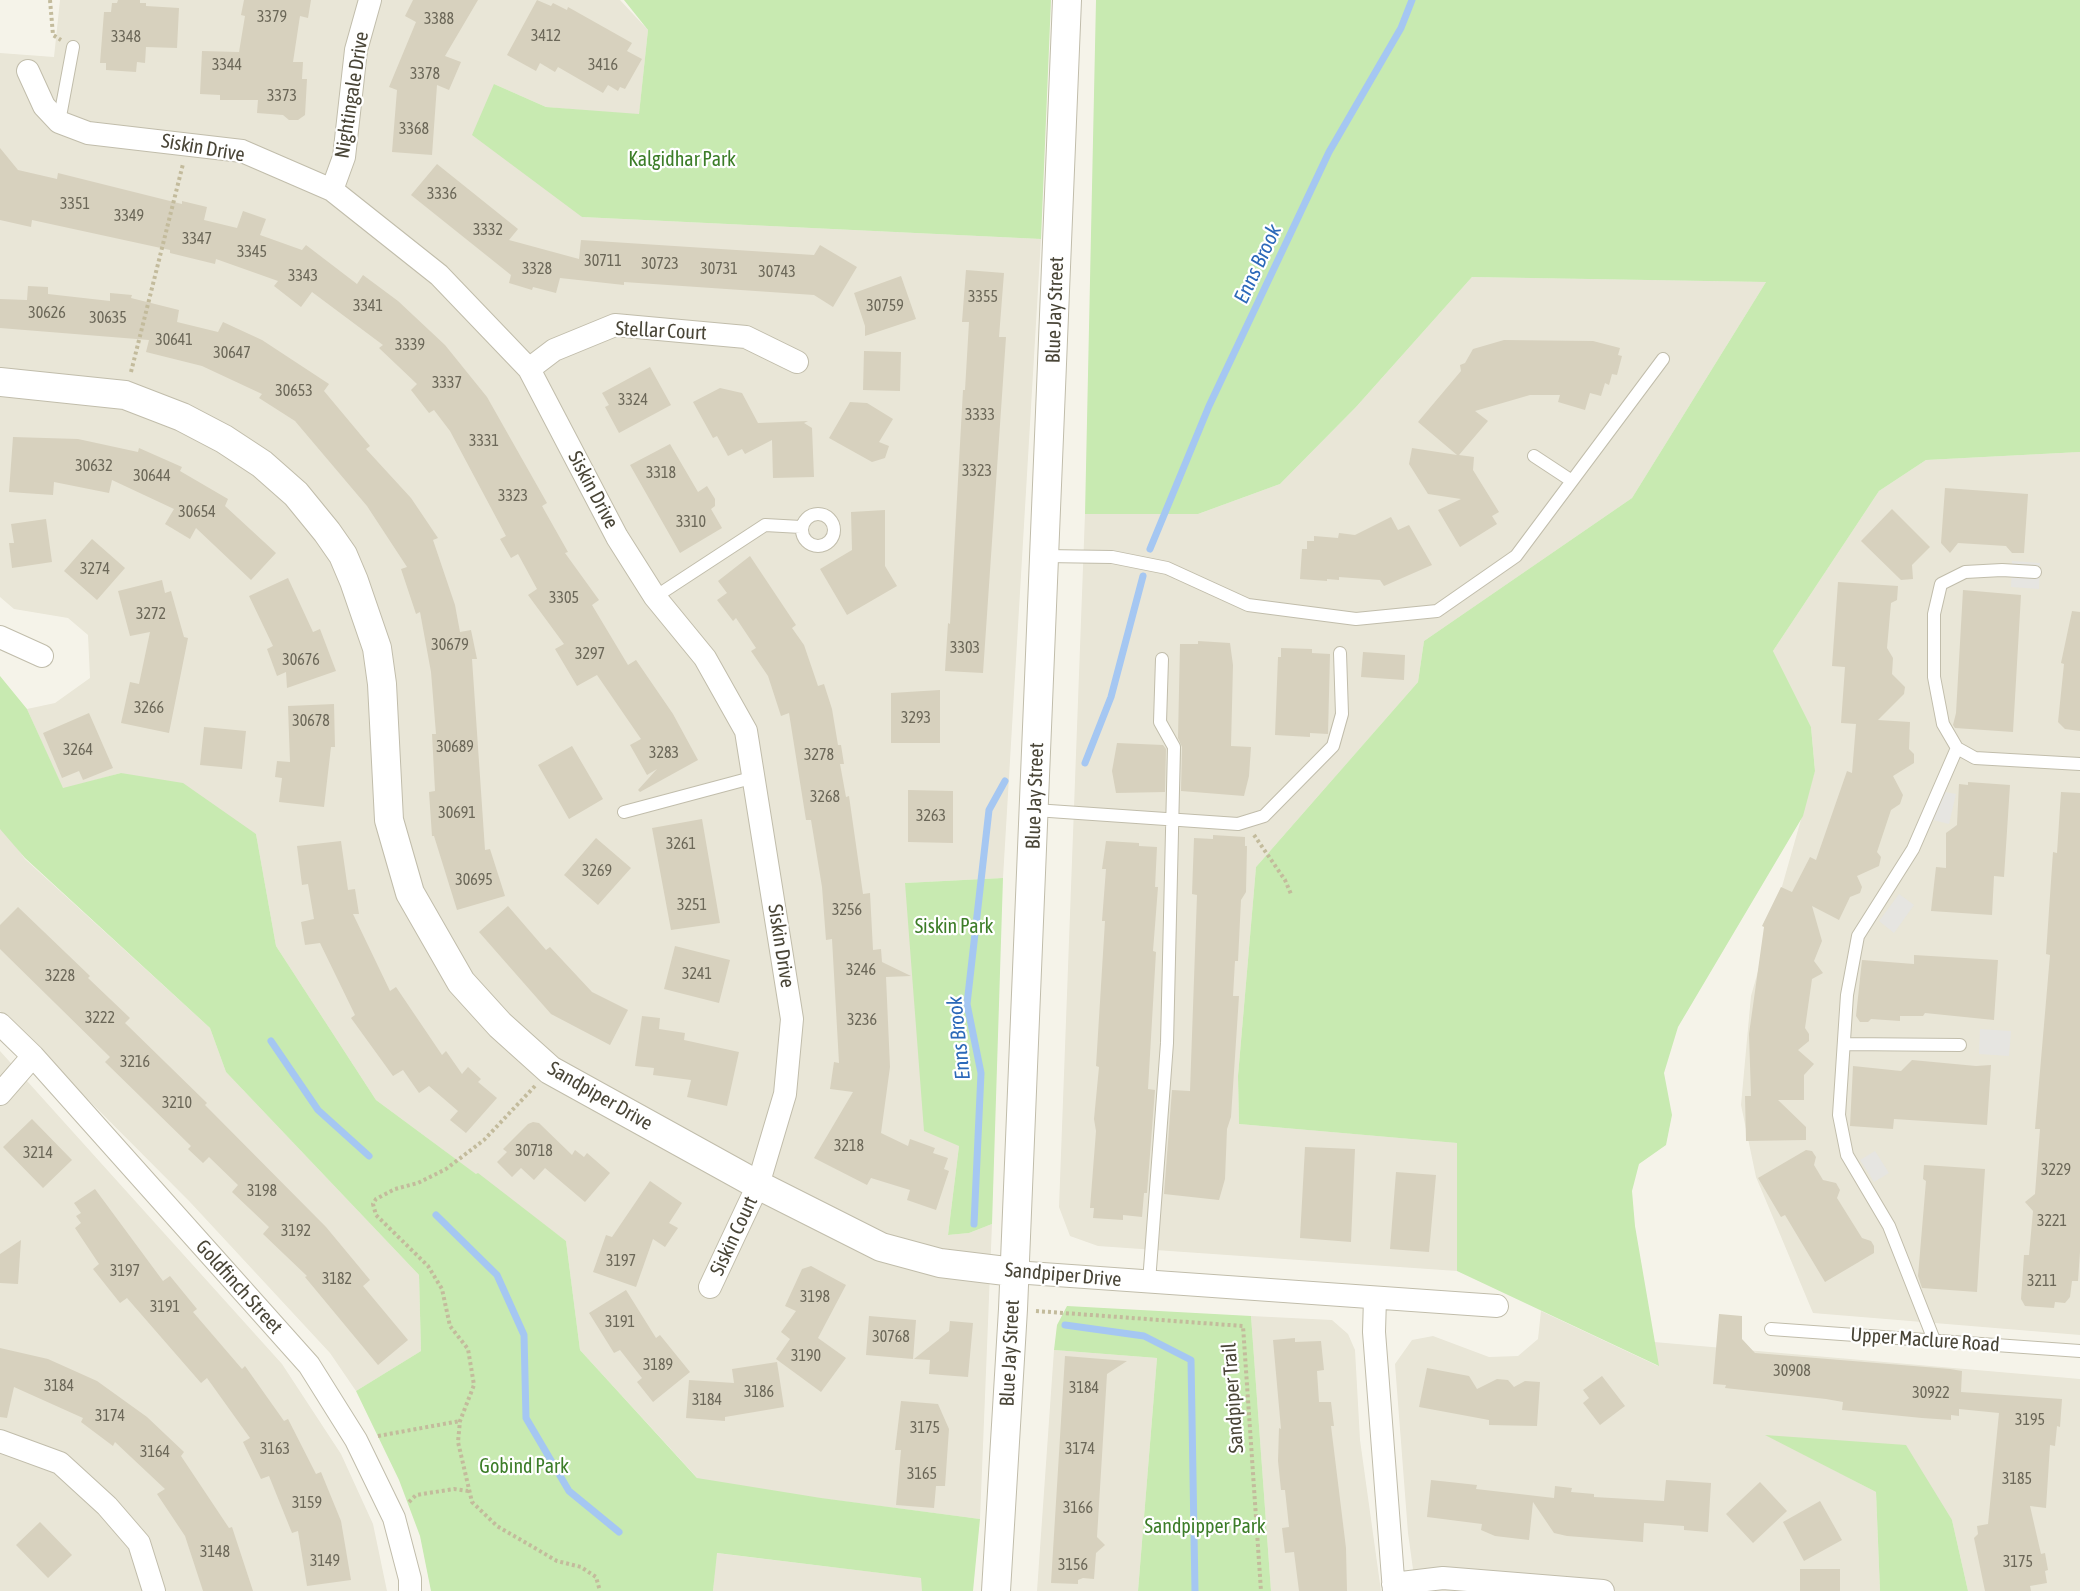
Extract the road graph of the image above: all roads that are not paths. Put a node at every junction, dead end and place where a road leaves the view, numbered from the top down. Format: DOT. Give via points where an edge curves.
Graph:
graph roads {
  1 [pos="370,0"];
  2 [pos="1067,0"];
  3 [pos="73,47"];
  4 [pos="28,71"];
  5 [pos="59,122"];
  6 [pos="332,190"];
  7 [pos="1663,359"];
  8 [pos="797,362"];
  9 [pos="529,369"];
  10 [pos="0,382"];
  11 [pos="1534,456"];
  12 [pos="1572,480"];
  13 [pos="801,527"];
  14 [pos="1045,556"];
  15 [pos="2035,572"];
  16 [pos="655,597"];
  17 [pos="0,637"];
  18 [pos="1340,652"];
  19 [pos="42,656"];
  20 [pos="1162,659"];
  21 [pos="1957,748"];
  22 [pos="2080,764"];
  23 [pos="755,777"];
  24 [pos="1035,810"];
  25 [pos="624,812"];
  26 [pos="1172,820"];
  27 [pos="0,1024"];
  28 [pos="1844,1044"];
  29 [pos="1960,1045"];
  30 [pos="33,1056"];
  31 [pos="0,1094"];
  32 [pos="758,1185"];
  33 [pos="1014,1272"];
  34 [pos="1149,1282"];
  35 [pos="710,1287"];
  36 [pos="1375,1298"];
  37 [pos="1497,1306"];
  38 [pos="1771,1329"];
  39 [pos="1934,1340"];
  40 [pos="2080,1350"];
  41 [pos="0,1441"];
  42 [pos="1393,1588"];
  43 [pos="154,1591"];
  44 [pos="410,1591"];
  45 [pos="996,1591"];
  46 [pos="1603,1591"];
  1 -- 6 [label="street, Nightingale Drive" via="356,50 344,157"];
  2 -- 14 [label="street, Blue Jay Street"];
  3 -- 5 [label="lane"];
  4 -- 5 [label="street" via="44,106"];
  5 -- 6 [label="street, Siskin Drive" via="88,133 242,151"];
  6 -- 9 [label="street, Siskin Drive" via="439,275"];
  7 -- 12 [label="lane"];
  8 -- 9 [label="street, Stellar Court" via="746,337 615,325 554,350"];
  9 -- 16 [label="street, Siskin Drive" via="617,537"];
  10 -- 32 [label="street, Sandpiper Drive" via="125,395 225,439 296,494 343,555 377,648 389,820 410,893 461,982 500,1025 550,1070"];
  11 -- 12 [label="lane"];
  12 -- 14 [label="lane" via="1516,556 1437,611 1356,619 1248,605 1167,568 1112,557"];
  13 -- 16 [label="lane" via="765,525"];
  14 -- 24 [label="street, Blue Jay Street"];
  15 -- 21 [label="lane" via="1965,572 1941,584 1934,614 1934,677 1943,724"];
  16 -- 23 [label="street, Siskin Drive" via="710,667 746,731"];
  17 -- 19 [label="street"];
  18 -- 26 [label="lane" via="1342,714 1333,746 1264,816 1244,823"];
  20 -- 26 [label="lane" via="1160,722 1174,747"];
  21 -- 22 [label="lane" via="1975,758"];
  21 -- 28 [label="lane" via="1913,849 1858,936 1847,995"];
  23 -- 25 [label="lane"];
  23 -- 32 [label="street, Siskin Drive" via="792,1019 785,1094"];
  24 -- 26 [label="lane"];
  24 -- 33 [label="street, Blue Jay Street"];
  26 -- 34 [label="lane" via="1167,1042"];
  27 -- 30 [label="street, Goldfinch Street"];
  28 -- 29 [label="lane"];
  28 -- 39 [label="lane" via="1839,1115 1847,1155 1889,1226"];
  30 -- 31 [label="street"];
  30 -- 44 [label="street, Goldfinch Street" via="309,1365 356,1440 394,1518"];
  32 -- 33 [label="street, Sandpiper Drive" via="881,1247 940,1263"];
  32 -- 35 [label="street, Siskin Court"];
  33 -- 34 [label="street, Sandpiper Drive"];
  33 -- 45 [label="street, Blue Jay Street"];
  34 -- 36 [label="street, Sandpiper Drive"];
  36 -- 37 [label="street, Sandpiper Drive"];
  36 -- 42 [label="street" via="1374,1332"];
  38 -- 39 [label="lane, Upper Maclure Road"];
  39 -- 40 [label="lane, Upper Maclure Road"];
  41 -- 43 [label="street" via="60,1463 107,1506 139,1543"];
  42 -- 46 [label="street" via="1443,1578"];
}
